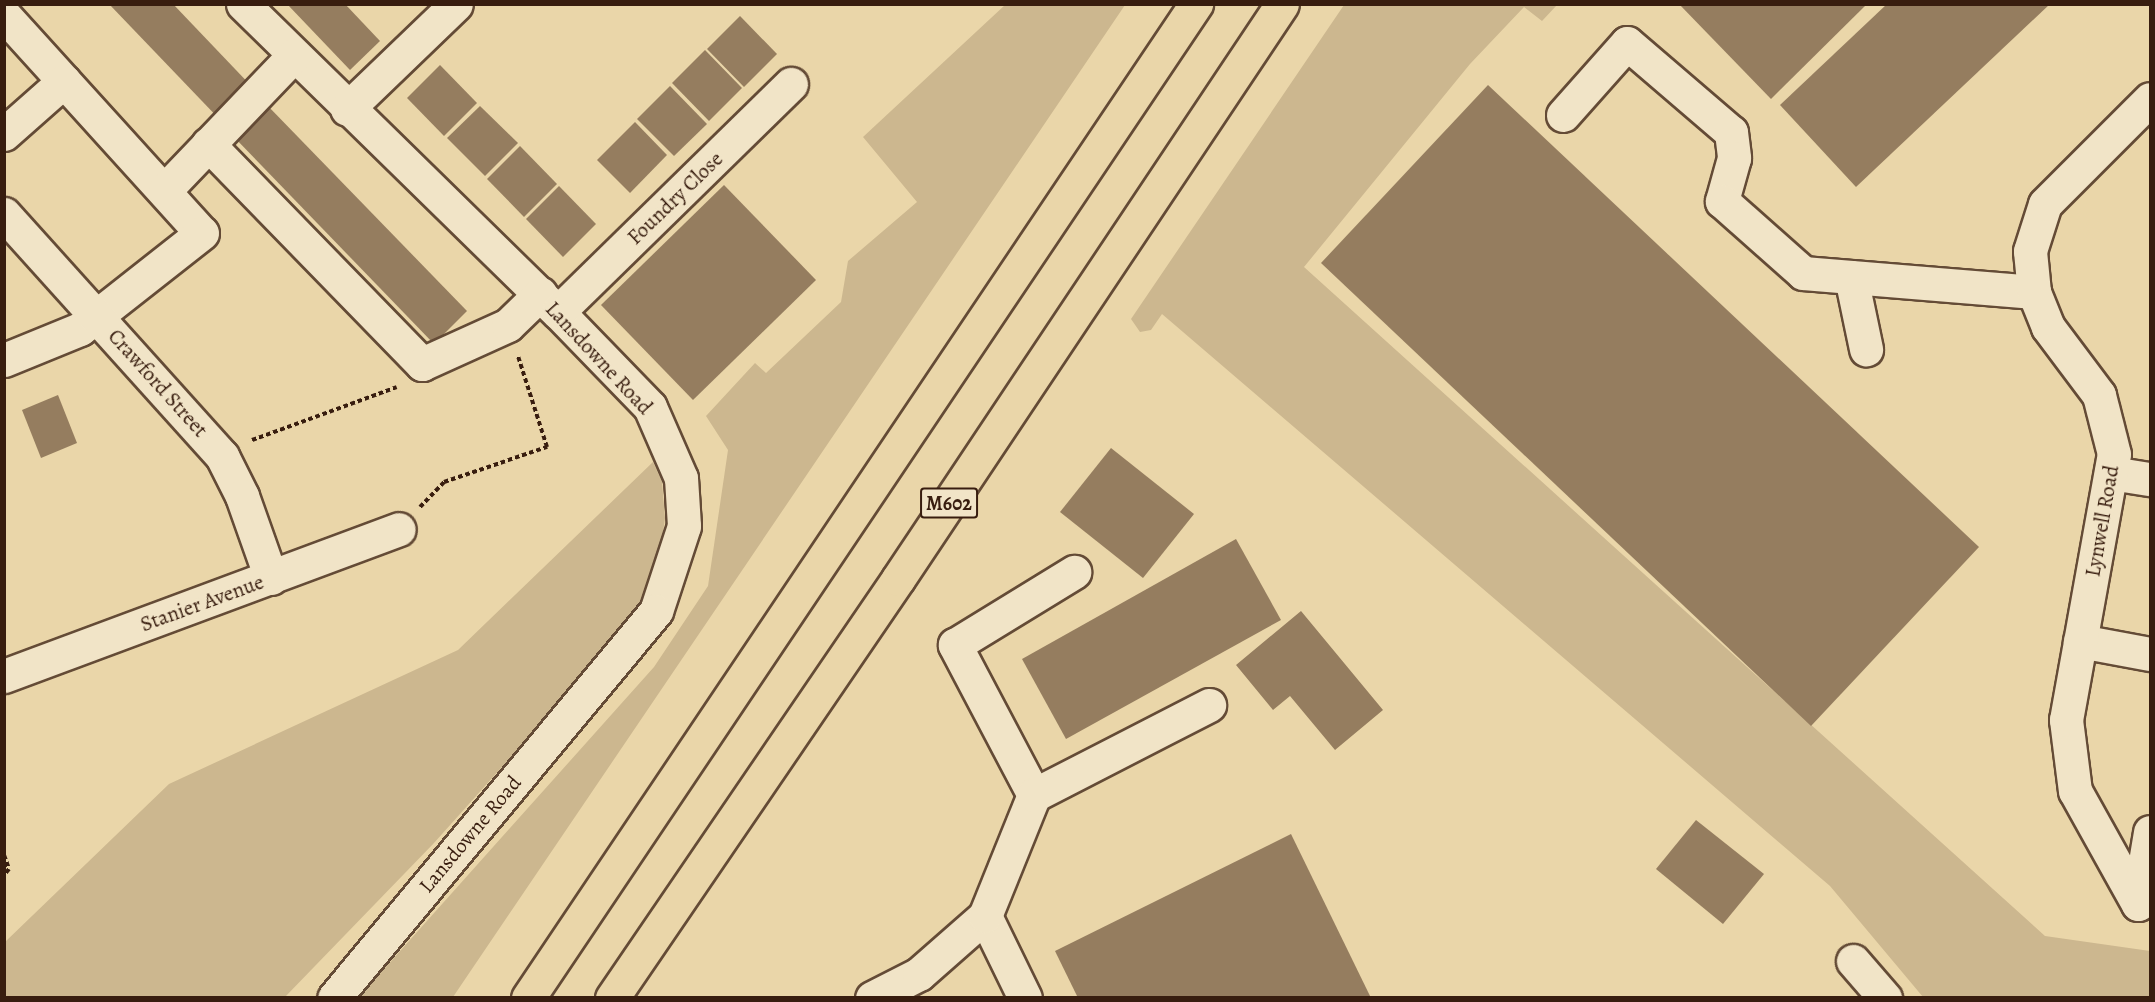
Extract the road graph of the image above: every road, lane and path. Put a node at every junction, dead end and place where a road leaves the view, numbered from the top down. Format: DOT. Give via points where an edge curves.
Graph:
graph roads {
  1 [pos="243,4"];
  2 [pos="1196,4"];
  3 [pos="1282,4"];
  4 [pos="440,10"];
  5 [pos="4,15"];
  6 [pos="294,55"];
  7 [pos="64,81"];
  8 [pos="791,84"];
  9 [pos="2151,99"];
  10 [pos="347,109"];
  11 [pos="1563,115"];
  12 [pos="4,134"];
  13 [pos="208,144"];
  14 [pos="165,190"];
  15 [pos="4,214"];
  16 [pos="1851,278"];
  17 [pos="2034,292"];
  18 [pos="549,303"];
  19 [pos="97,315"];
  20 [pos="514,344"];
  21 [pos="1866,349"];
  22 [pos="4,360"];
  23 [pos="404,384"];
  24 [pos="222,456"];
  25 [pos="2111,473"];
  26 [pos="2151,479"];
  27 [pos="399,530"];
  28 [pos="1074,572"];
  29 [pos="271,578"];
  30 [pos="2080,641"];
  31 [pos="2151,654"];
  32 [pos="4,676"];
  33 [pos="1209,705"];
  34 [pos="1034,795"];
  35 [pos="2151,832"];
  36 [pos="4,855"];
  37 [pos="4,875"];
  38 [pos="985,916"];
  39 [pos="1853,961"];
  40 [pos="924,986"];
  41 [pos="334,998"];
  42 [pos="528,998"];
  43 [pos="612,998"];
  44 [pos="872,998"];
  45 [pos="1024,998"];
  46 [pos="1885,998"];
  1 -- 6 [label="street, Lansdowne Road"];
  2 -- 42 [label="highway"];
  3 -- 43 [label="highway, M602"];
  4 -- 10 [label="street"];
  5 -- 7 [label="street"];
  6 -- 10 [label="street, Lansdowne Road"];
  6 -- 13 [label="street"];
  7 -- 12 [label="street"];
  7 -- 14 [label="street"];
  8 -- 18 [label="street, Foundry Close"];
  9 -- 17 [label="street, Lynwell Road" via="2045,204 2030,251"];
  10 -- 18 [label="street, Lansdowne Road"];
  11 -- 16 [label="street" via="1627,43 1731,132 1734,158 1722,201 1803,273"];
  13 -- 14 [label="street"];
  13 -- 18 [label="street, Foundry Close" via="422,364"];
  14 -- 19 [label="street" via="202,234"];
  15 -- 19 [label="street, Crawford Street"];
  16 -- 17 [label="street"];
  16 -- 21 [label="street"];
  17 -- 25 [label="street, Lynwell Road" via="2048,327 2099,394 2114,454"];
  18 -- 41 [label="street, Lansdowne Road" via="650,407 681,478 684,526 656,611"];
  19 -- 22 [label="street" via="63,337"];
  19 -- 24 [label="street, Crawford Street"];
  20 -- 27 [label="path" via="547,447 444,482"];
  23 -- 24 [label="path" via="262,435"];
  24 -- 29 [label="street, Crawford Street" via="242,496"];
  25 -- 26 [label="street"];
  25 -- 30 [label="street, Lynwell Road"];
  27 -- 29 [label="street, Stanier Avenue"];
  28 -- 34 [label="street" via="956,645"];
  29 -- 32 [label="street, Stanier Avenue"];
  30 -- 31 [label="street"];
  30 -- 35 [label="street, Lynwell Road" via="2066,720 2075,791 2138,904"];
  33 -- 34 [label="street"];
  34 -- 38 [label="street"];
  36 -- 37 [label="path" via="9,869"];
  38 -- 40 [label="street"];
  38 -- 45 [label="street"];
  39 -- 46 [label="street"];
  40 -- 44 [label="street"];
}
